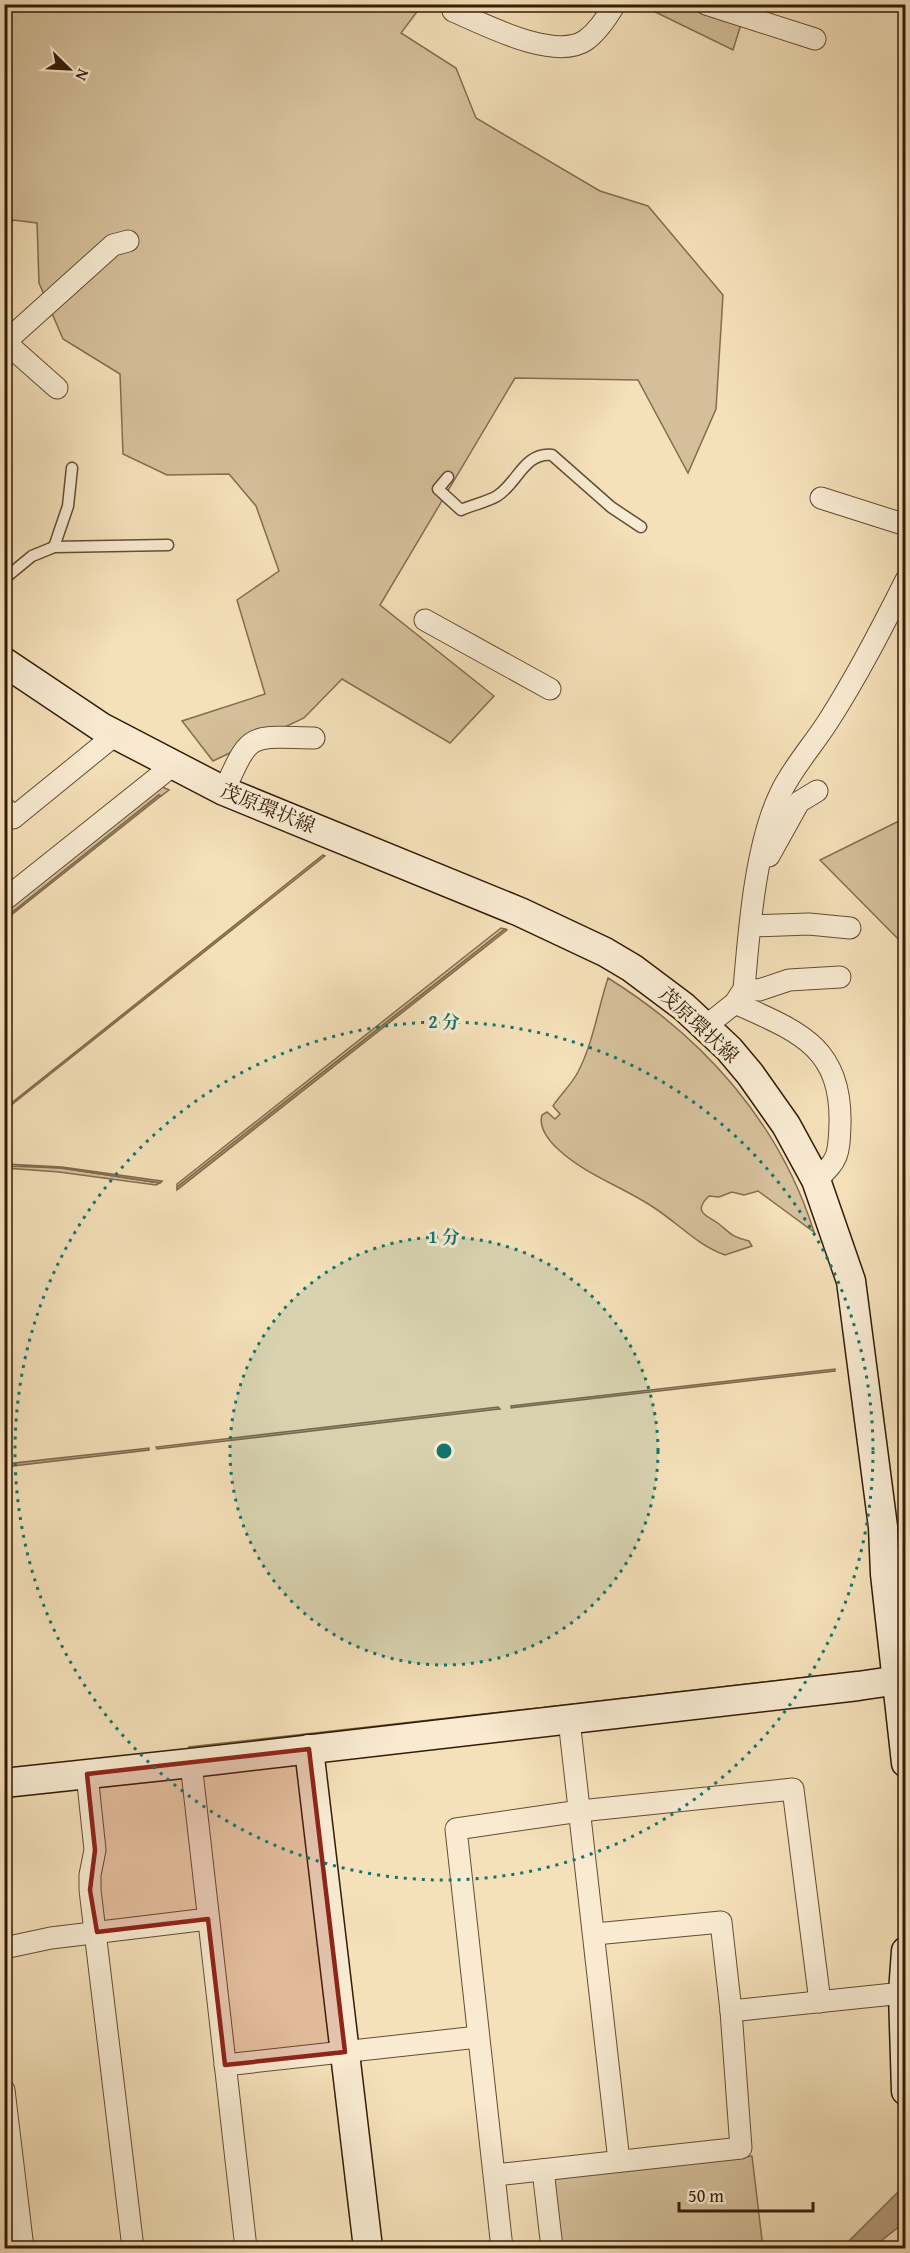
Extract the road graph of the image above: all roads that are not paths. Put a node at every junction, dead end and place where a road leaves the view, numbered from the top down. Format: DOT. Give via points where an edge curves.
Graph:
graph roads {
  1 [pos="615,4"];
  2 [pos="706,4"];
  3 [pos="453,11"];
  4 [pos="815,39"];
  5 [pos="128,241"];
  6 [pos="4,340"];
  7 [pos="57,388"];
  8 [pos="72,468"];
  9 [pos="448,477"];
  10 [pos="821,498"];
  11 [pos="906,525"];
  12 [pos="641,527"];
  13 [pos="168,545"];
  14 [pos="54,547"];
  15 [pos="4,579"];
  16 [pos="906,580"];
  17 [pos="425,620"];
  18 [pos="4,662"];
  19 [pos="550,689"];
  20 [pos="114,735"];
  21 [pos="314,738"];
  22 [pos="172,766"];
  23 [pos="224,791"];
  24 [pos="817,791"];
  25 [pos="4,807"];
  26 [pos="756,881"];
  27 [pos="4,900"];
  28 [pos="751,926"];
  29 [pos="850,928"];
  30 [pos="840,977"];
  31 [pos="740,996"];
  32 [pos="706,1026"];
  33 [pos="816,1180"];
  34 [pos="901,1679"];
  35 [pos="569,1719"];
  36 [pos="309,1749"];
  37 [pos="906,1763"];
  38 [pos="191,1764"];
  39 [pos="87,1774"];
  40 [pos="4,1783"];
  41 [pos="580,1811"];
  42 [pos="208,1919"];
  43 [pos="97,1932"];
  44 [pos="595,1934"];
  45 [pos="4,1948"];
  46 [pos="906,1951"];
  47 [pos="903,1993"];
  48 [pos="820,2002"];
  49 [pos="731,2011"];
  50 [pos="478,2037"];
  51 [pos="345,2052"];
  52 [pos="225,2065"];
  53 [pos="4,2090"];
  54 [pos="906,2091"];
  55 [pos="619,2161"];
  56 [pos="543,2170"];
  57 [pos="495,2175"];
  58 [pos="23,2248"];
  59 [pos="133,2248"];
  60 [pos="246,2248"];
  61 [pos="368,2248"];
  62 [pos="502,2248"];
  63 [pos="552,2248"];
  1 -- 3 [label="street" via="586,40 572,46 528,41"];
  2 -- 4 [label="street"];
  5 -- 6 [label="street" via="113,245"];
  6 -- 7 [label="street"];
  8 -- 14 [label="lane" via="68,506"];
  9 -- 12 [label="lane" via="438,489 461,510 498,496 531,460 542,454 552,455 611,507"];
  10 -- 11 [label="street"];
  13 -- 14 [label="lane"];
  14 -- 15 [label="lane" via="32,556"];
  16 -- 26 [label="street" via="870,652 781,792"];
  17 -- 19 [label="street"];
  18 -- 20 [label="main road, 茂原環状線"];
  20 -- 22 [label="main road, 茂原環状線"];
  20 -- 25 [label="street" via="13,818"];
  21 -- 23 [label="street" via="259,737 248,744"];
  22 -- 23 [label="main road, 茂原環状線"];
  22 -- 27 [label="street"];
  23 -- 32 [label="main road, 茂原環状線" via="577,937 632,968"];
  24 -- 26 [label="street" via="799,802"];
  26 -- 28 [label="street"];
  28 -- 29 [label="street" via="808,924"];
  28 -- 31 [label="street"];
  30 -- 31 [label="street" via="789,980"];
  31 -- 32 [label="street"];
  31 -- 33 [label="street" via="801,1036 823,1056 833,1073 839,1104 839,1154 830,1169"];
  32 -- 33 [label="main road, 茂原環状線" via="769,1099"];
  33 -- 34 [label="main road, 茂原環状線" via="851,1281"];
  34 -- 35 [label="main road"];
  34 -- 37 [label="main road, 茂原環状線"];
  35 -- 36 [label="main road"];
  35 -- 41 [label="street"];
  36 -- 38 [label="main road"];
  36 -- 51 [label="main road"];
  38 -- 39 [label="main road"];
  38 -- 42 [label="street"];
  39 -- 40 [label="main road"];
  39 -- 43 [label="street" via="95,1843 90,1890"];
  41 -- 44 [label="street"];
  41 -- 48 [label="street" via="793,1789"];
  41 -- 50 [label="street" via="456,1829"];
  42 -- 43 [label="street"];
  42 -- 52 [label="street"];
  43 -- 45 [label="street"];
  43 -- 59 [label="street"];
  44 -- 49 [label="street" via="721,1922"];
  44 -- 55 [label="street"];
  46 -- 47 [label="main road"];
  47 -- 48 [label="street"];
  47 -- 54 [label="main road"];
  48 -- 49 [label="street"];
  49 -- 55 [label="street" via="741,2148"];
  50 -- 51 [label="street"];
  50 -- 57 [label="street"];
  51 -- 52 [label="street"];
  51 -- 61 [label="main road"];
  52 -- 60 [label="street"];
  53 -- 58 [label="street"];
  55 -- 56 [label="street"];
  56 -- 57 [label="street"];
  56 -- 63 [label="street"];
  57 -- 62 [label="street"];
}
